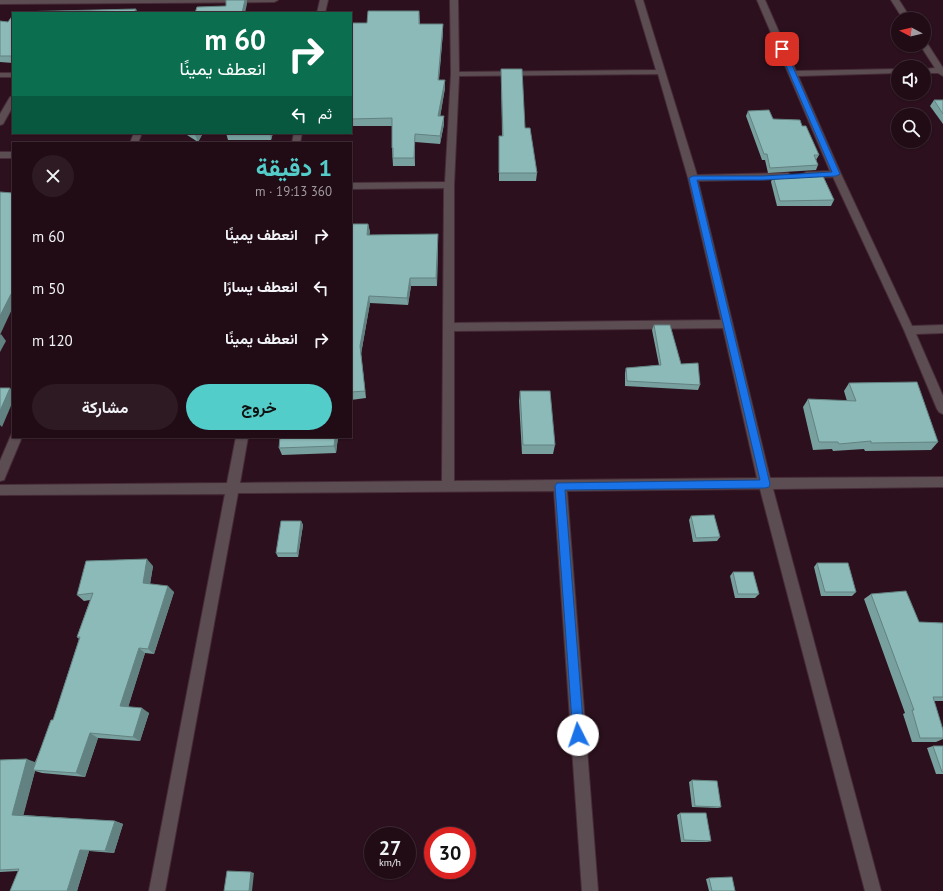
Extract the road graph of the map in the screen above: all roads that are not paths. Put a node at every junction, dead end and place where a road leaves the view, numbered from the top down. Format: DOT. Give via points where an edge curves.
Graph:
graph roads {
  1 [pos="192,0"];
  2 [pos="274,0"];
  3 [pos="324,0"];
  4 [pos="454,0"];
  5 [pos="639,0"];
  6 [pos="761,0"];
  7 [pos="895,0"];
  8 [pos="0,2"];
  9 [pos="321,12"];
  10 [pos="903,12"];
  11 [pos="929,52"];
  12 [pos="931,70"];
  13 [pos="891,71"];
  14 [pos="942,71"];
  15 [pos="660,72"];
  16 [pos="455,74"];
  17 [pos="793,74"];
  18 [pos="0,75"];
  19 [pos="12,75"];
  20 [pos="12,101"];
  21 [pos="0,122"];
  22 [pos="0,155"];
  23 [pos="12,155"];
  24 [pos="836,174"];
  25 [pos="693,178"];
  26 [pos="449,185"];
  27 [pos="352,186"];
  28 [pos="726,324"];
  29 [pos="449,327"];
  30 [pos="943,328"];
  31 [pos="910,330"];
  32 [pos="943,409"];
  33 [pos="16,438"];
  34 [pos="242,438"];
  35 [pos="0,476"];
  36 [pos="943,482"];
  37 [pos="765,484"];
  38 [pos="560,486"];
  39 [pos="448,487"];
  40 [pos="233,488"];
  41 [pos="0,490"];
  42 [pos="158,891"];
  43 [pos="590,891"];
  44 [pos="873,891"];
  1 -- 2 [label="street"];
  1 -- 8 [label="street"];
  3 -- 9 [label="street"];
  4 -- 16 [label="street"];
  5 -- 15 [label="street"];
  6 -- 17 [label="street"];
  7 -- 10 [label="street"];
  11 -- 14 [label="street"];
  12 -- 14 [label="street"];
  13 -- 17 [label="street"];
  15 -- 16 [label="street"];
  15 -- 25 [label="street"];
  16 -- 26 [label="street"];
  17 -- 24 [label="street"];
  18 -- 19 [label="street"];
  20 -- 21 [label="street"];
  22 -- 23 [label="street"];
  24 -- 25 [label="street"];
  24 -- 31 [label="street"];
  25 -- 28 [label="street"];
  26 -- 27 [label="street"];
  26 -- 29 [label="street"];
  28 -- 29 [label="street"];
  28 -- 37 [label="street"];
  29 -- 39 [label="street"];
  30 -- 31 [label="street"];
  31 -- 32 [label="street"];
  33 -- 35 [label="street"];
  34 -- 40 [label="street"];
  36 -- 37 [label="street"];
  37 -- 38 [label="street"];
  37 -- 44 [label="street"];
  38 -- 39 [label="street"];
  38 -- 43 [label="street"];
  39 -- 40 [label="street"];
  40 -- 41 [label="street"];
  40 -- 42 [label="street"];
}
